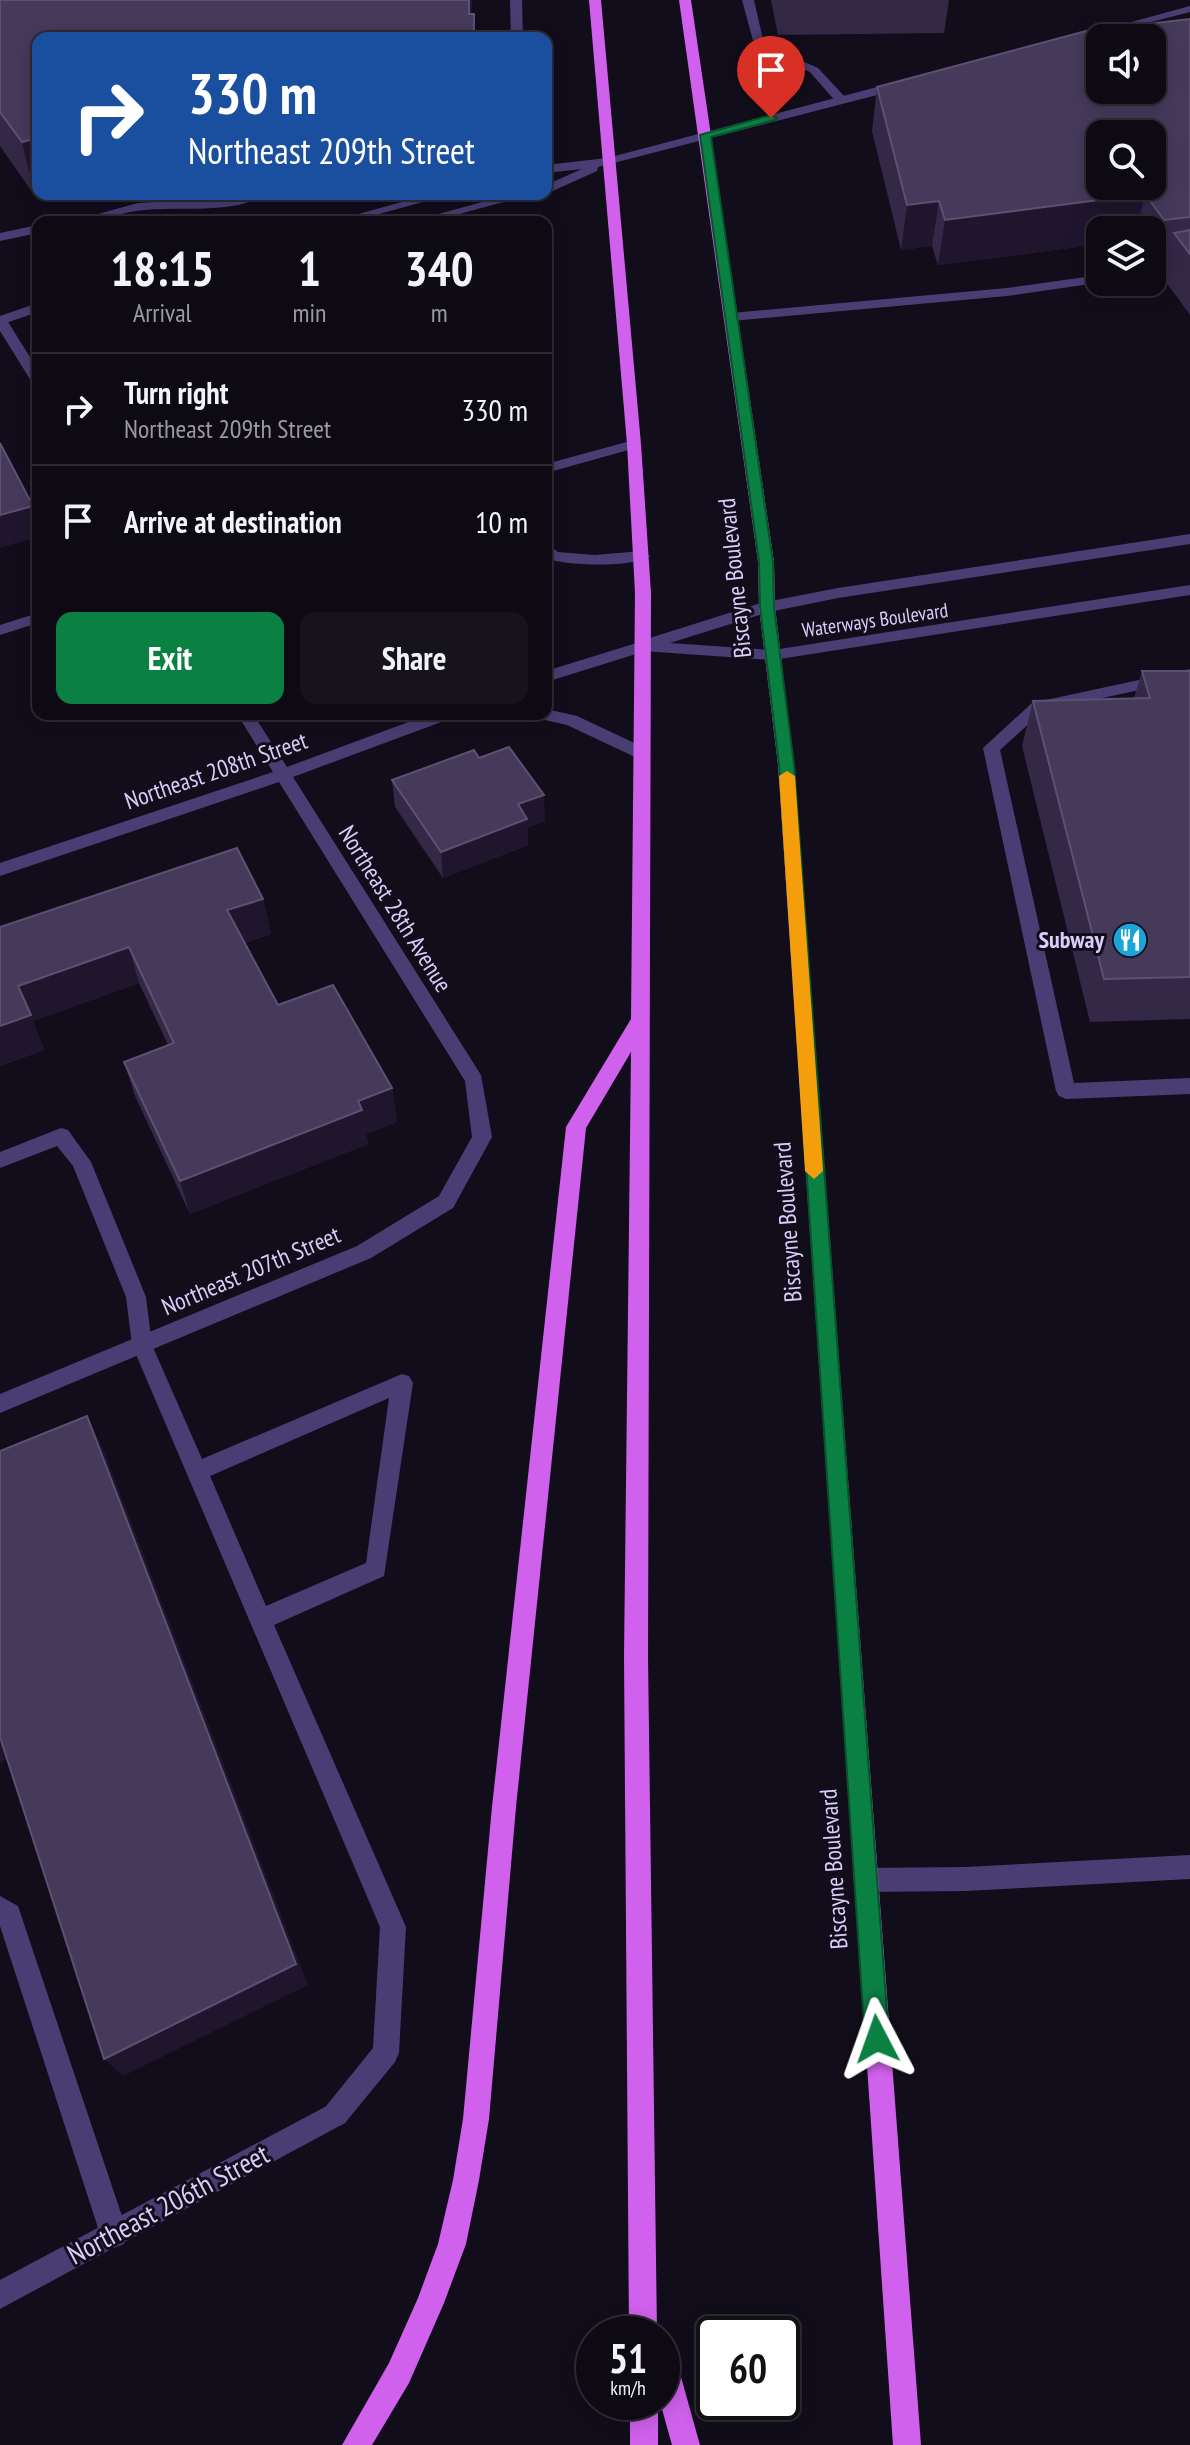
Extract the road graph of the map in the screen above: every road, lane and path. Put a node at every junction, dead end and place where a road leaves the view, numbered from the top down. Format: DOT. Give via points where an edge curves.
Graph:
graph roads {
  1 [pos="516,0"];
  2 [pos="595,0"];
  3 [pos="685,0"];
  4 [pos="748,0"];
  5 [pos="1190,9"];
  6 [pos="517,32"];
  7 [pos="1080,38"];
  8 [pos="915,81"];
  9 [pos="841,100"];
  10 [pos="705,135"];
  11 [pos="607,162"];
  12 [pos="552,168"];
  13 [pos="552,187"];
  14 [pos="235,200"];
  15 [pos="422,200"];
  16 [pos="503,200"];
  17 [pos="100,216"];
  18 [pos="359,216"];
  19 [pos="439,216"];
  20 [pos="32,230"];
  21 [pos="0,237"];
  22 [pos="1190,267"];
  23 [pos="1166,270"];
  24 [pos="1086,281"];
  25 [pos="32,309"];
  26 [pos="732,317"];
  27 [pos="32,319"];
  28 [pos="0,321"];
  29 [pos="32,372"];
  30 [pos="634,444"];
  31 [pos="552,467"];
  32 [pos="1190,539"];
  33 [pos="552,555"];
  34 [pos="642,556"];
  35 [pos="1190,590"];
  36 [pos="767,607"];
  37 [pos="32,620"];
  38 [pos="0,630"];
  39 [pos="643,646"];
  40 [pos="773,655"];
  41 [pos="1190,674"];
  42 [pos="552,675"];
  43 [pos="552,716"];
  44 [pos="249,720"];
  45 [pos="430,720"];
  46 [pos="641,753"];
  47 [pos="283,775"];
  48 [pos="0,870"];
  49 [pos="640,1020"];
  50 [pos="1190,1086"];
  51 [pos="482,1137"];
  52 [pos="0,1160"];
  53 [pos="142,1345"];
  54 [pos="0,1404"];
  55 [pos="196,1472"];
  56 [pos="259,1620"];
  57 [pos="1190,1867"];
  58 [pos="865,1880"];
  59 [pos="0,1908"];
  60 [pos="114,2234"];
  61 [pos="643,2290"];
  62 [pos="0,2295"];
  63 [pos="643,2316"];
  64 [pos="650,2316"];
  65 [pos="644,2420"];
  66 [pos="679,2420"];
  67 [pos="356,2445"];
  68 [pos="644,2445"];
  69 [pos="686,2445"];
  70 [pos="907,2445"];
  1 -- 6 [label="street"];
  2 -- 11 [label="main road"];
  3 -- 10 [label="main road, Biscayne Boulevard"];
  4 -- 9 [label="street" via="759,46 814,70"];
  5 -- 7 [label="street"];
  8 -- 9 [label="street"];
  9 -- 10 [label="street"];
  10 -- 11 [label="street"];
  10 -- 26 [label="main road, Biscayne Boulevard"];
  11 -- 12 [label="street"];
  11 -- 13 [label="street"];
  11 -- 30 [label="main road"];
  14 -- 17 [label="street" via="138,207"];
  15 -- 18 [label="street"];
  16 -- 19 [label="street"];
  20 -- 21 [label="street"];
  22 -- 23 [label="street"];
  24 -- 26 [label="street"];
  25 -- 28 [label="street"];
  26 -- 36 [label="main road, Biscayne Boulevard" via="766,562"];
  27 -- 28 [label="street"];
  28 -- 29 [label="street"];
  30 -- 31 [label="street"];
  30 -- 34 [label="main road"];
  32 -- 36 [label="street, Waterways Boulevard"];
  33 -- 34 [label="street" via="595,560"];
  34 -- 39 [label="main road"];
  35 -- 40 [label="street, Waterways Boulevard"];
  36 -- 39 [label="street, Waterways Boulevard"];
  36 -- 40 [label="main road, Biscayne Boulevard"];
  37 -- 38 [label="street"];
  39 -- 40 [label="street, Waterways Boulevard"];
  39 -- 42 [label="street"];
  39 -- 46 [label="main road"];
  40 -- 58 [label="main road, Biscayne Boulevard" via="787,781"];
  41 -- 50 [label="street" via="1038,707 991,748 1066,1091"];
  43 -- 46 [label="street"];
  44 -- 47 [label="street, Northeast 28th Avenue"];
  45 -- 47 [label="street, Northeast 208th Street"];
  46 -- 49 [label="main road"];
  47 -- 48 [label="street, Northeast 208th Street"];
  47 -- 51 [label="street, Northeast 28th Avenue" via="474,1080"];
  49 -- 61 [label="main road" via="636,1657"];
  49 -- 67 [label="main road" via="576,1127 466,2180 452,2244 430,2303 399,2373"];
  51 -- 53 [label="street, Northeast 207th Street" via="446,1202 364,1252"];
  52 -- 53 [label="street" via="61,1136 81,1162 136,1297"];
  53 -- 54 [label="street, Northeast 207th Street"];
  53 -- 55 [label="street"];
  55 -- 56 [label="street"];
  55 -- 56 [label="street" via="402,1383 376,1569"];
  56 -- 60 [label="street, Northeast 206th Street" via="393,1927 386,2053 336,2114"];
  57 -- 58 [label="street"];
  58 -- 70 [label="main road, Biscayne Boulevard"];
  59 -- 60 [label="street" via="9,1915"];
  60 -- 62 [label="street, Northeast 206th Street"];
  61 -- 63 [label="main road"];
  61 -- 64 [label="main road"];
  65 -- 68 [label="main road"];
  66 -- 69 [label="main road"];
}
